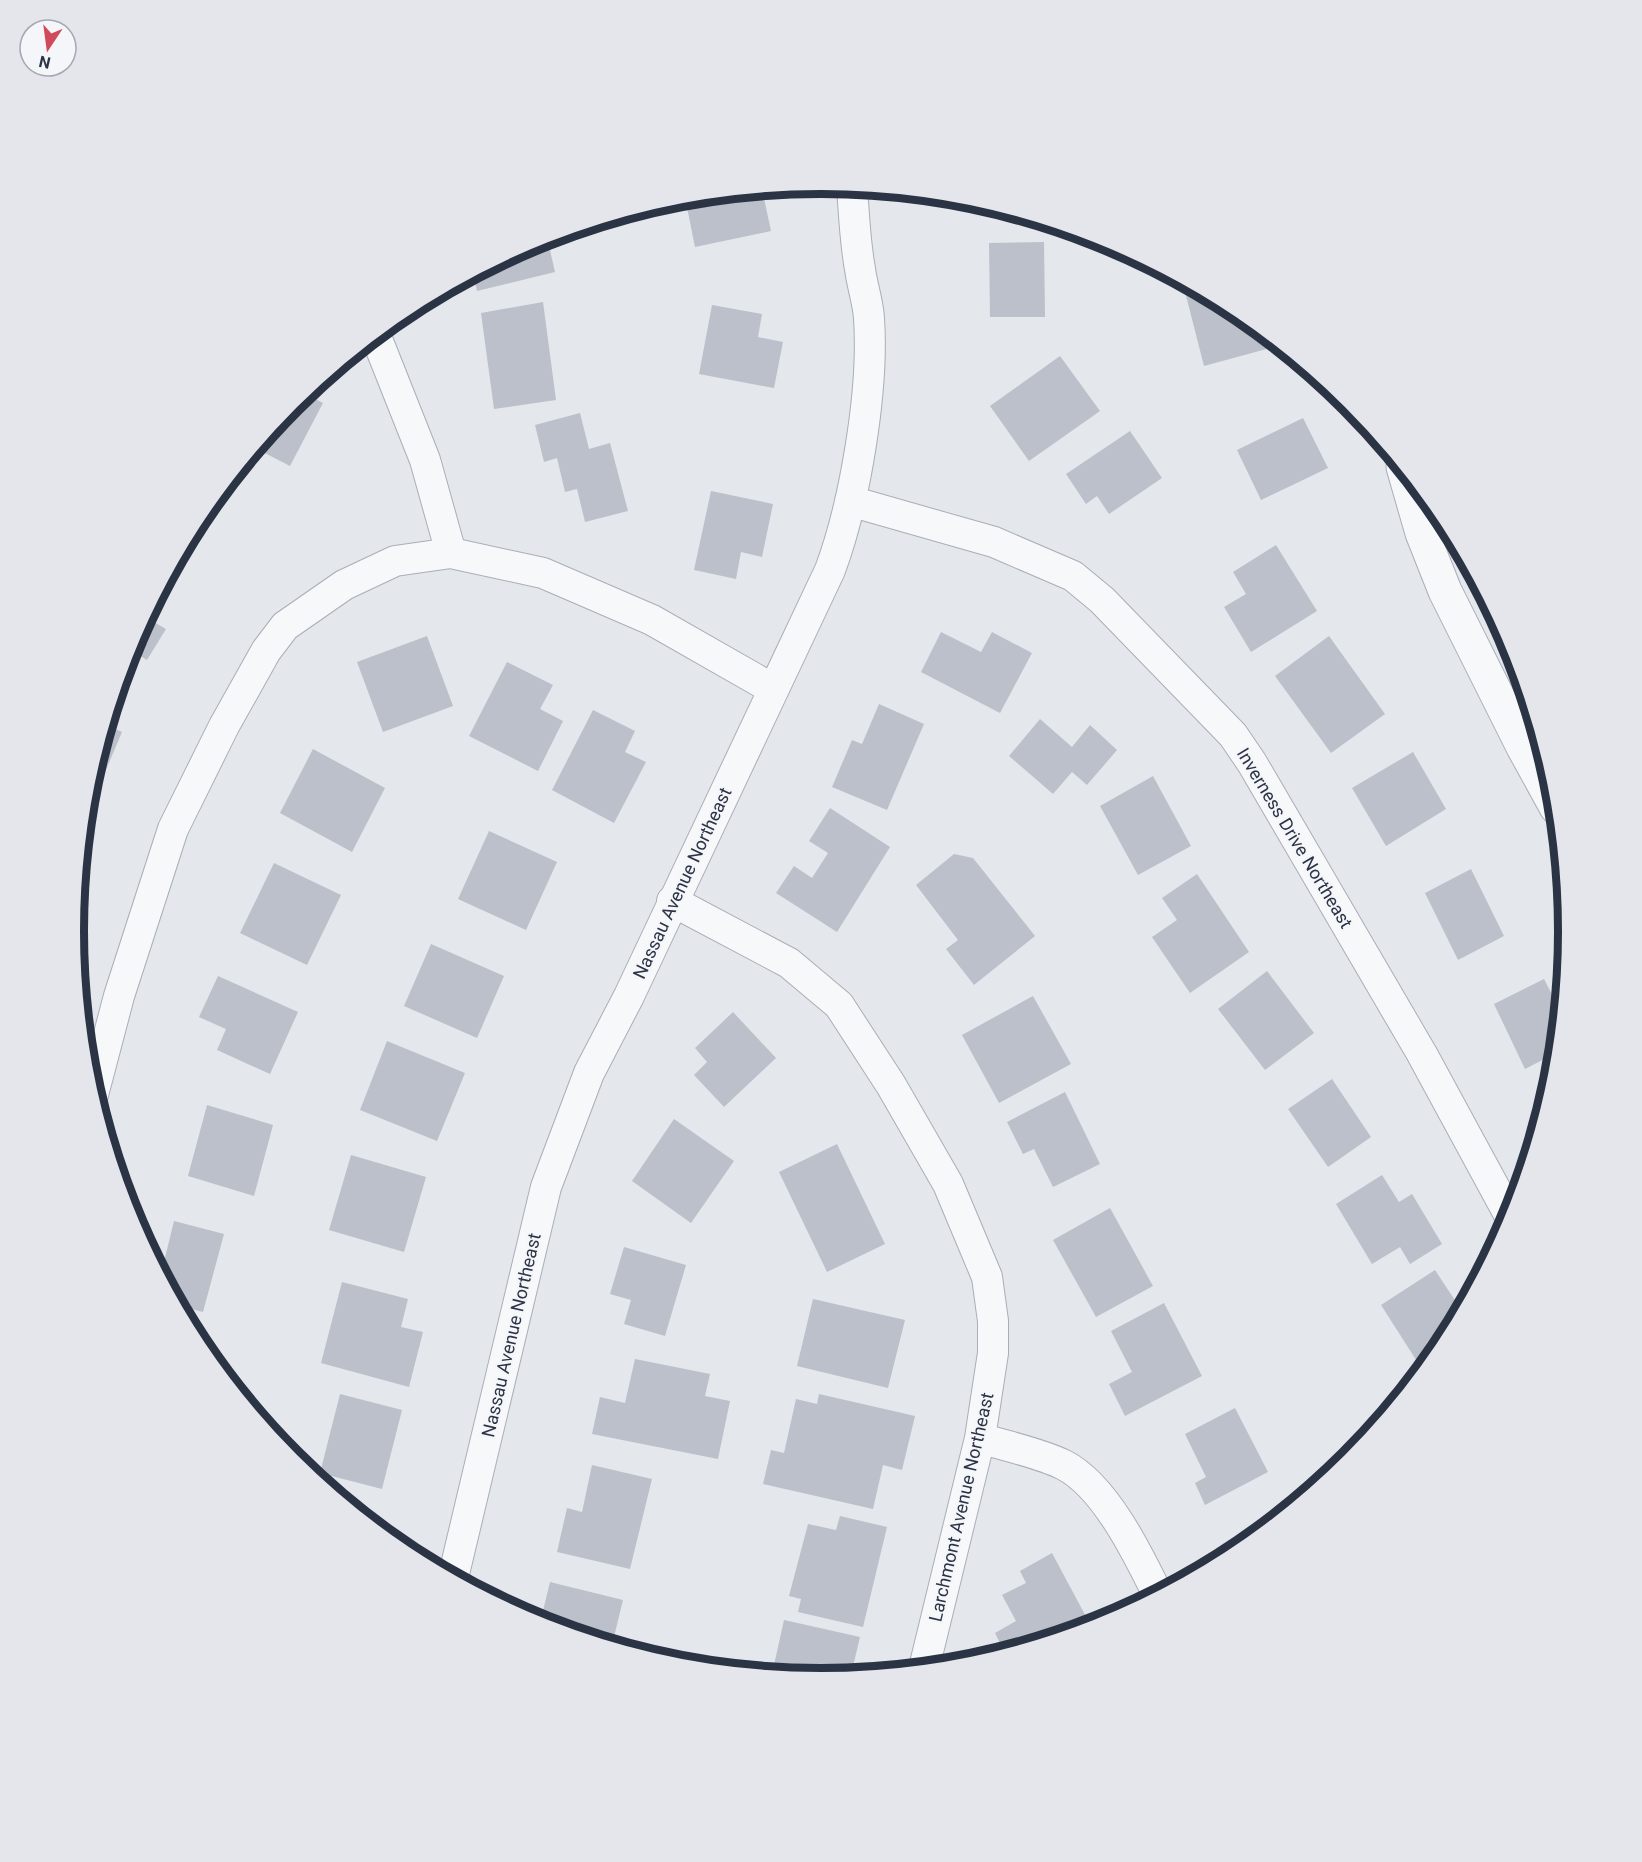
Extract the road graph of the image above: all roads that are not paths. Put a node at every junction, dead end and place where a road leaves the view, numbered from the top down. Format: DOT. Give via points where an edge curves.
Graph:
graph roads {
  1 [pos="853,195"];
  2 [pos="378,342"];
  3 [pos="1408,485"];
  4 [pos="850,501"];
  5 [pos="451,553"];
  6 [pos="773,689"];
  7 [pos="1544,785"];
  8 [pos="672,901"];
  9 [pos="98,1076"];
  10 [pos="1505,1206"];
  11 [pos="980,1438"];
  12 [pos="455,1570"];
  13 [pos="1155,1588"];
  14 [pos="926,1661"];
  1 -- 4 [label="street, Nassau Avenue Northeast" via="859,266 869,316 869,366"];
  2 -- 5 [label="street" via="425,460"];
  3 -- 7 [label="street" via="1422,533 1446,591"];
  4 -- 6 [label="street, Nassau Avenue Northeast" via="830,570"];
  4 -- 10 [label="street, Inverness Drive Northeast" via="994,542 1073,576 1102,600 1233,735 1422,1054"];
  5 -- 6 [label="street" via="543,573 583,588 651,620"];
  5 -- 9 [label="street" via="395,561 344,585 285,626 266,651 173,829 119,996"];
  6 -- 8 [label="street, Nassau Avenue Northeast"];
  8 -- 11 [label="street, Larchmont Avenue Northeast" via="789,963 839,1005 948,1184 987,1277 993,1321 993,1353"];
  8 -- 12 [label="street, Nassau Avenue Northeast" via="589,1073 546,1187"];
  11 -- 13 [label="street" via="1064,1465 1082,1479 1102,1499 1131,1540"];
  11 -- 14 [label="street, Larchmont Avenue Northeast"];
}
